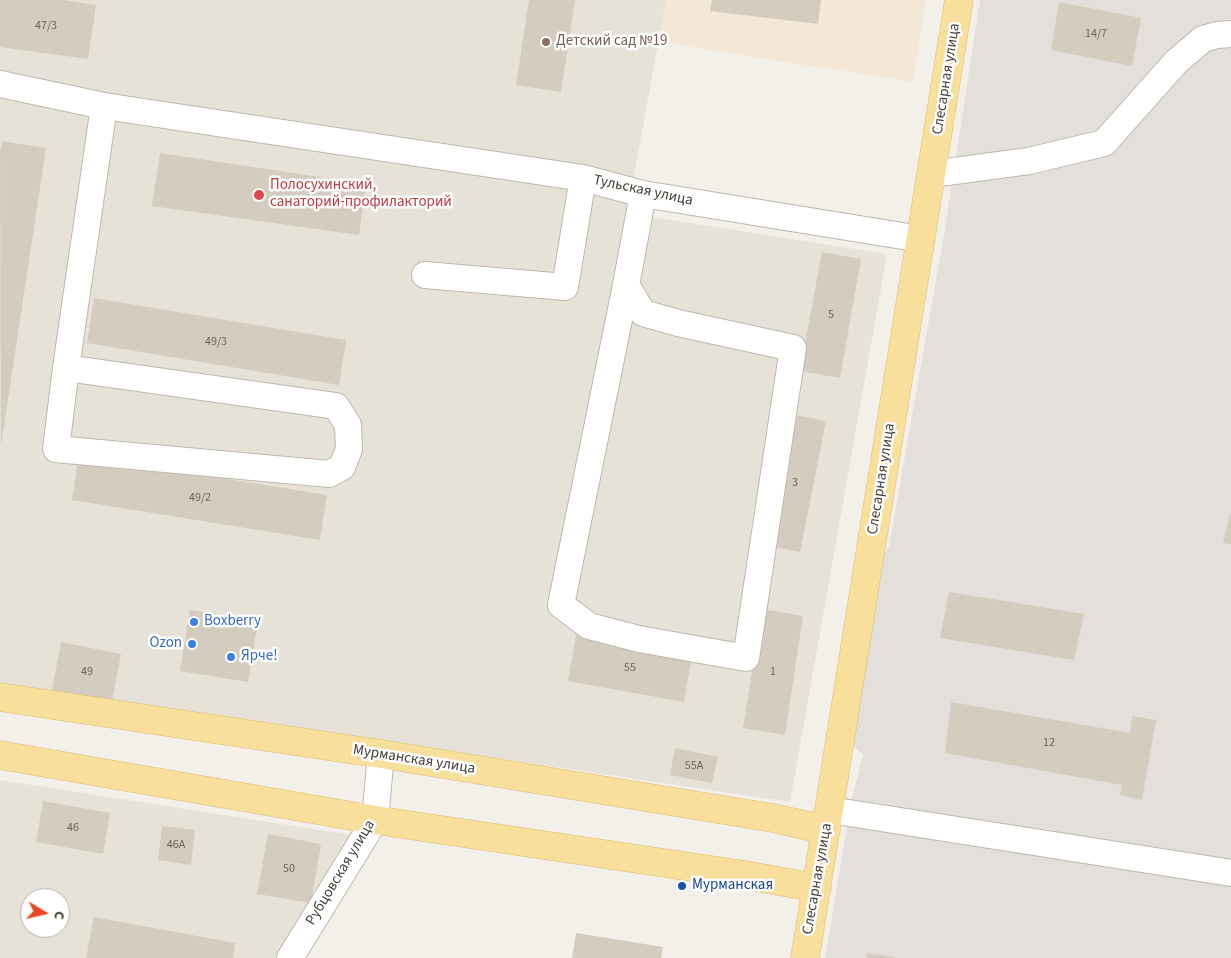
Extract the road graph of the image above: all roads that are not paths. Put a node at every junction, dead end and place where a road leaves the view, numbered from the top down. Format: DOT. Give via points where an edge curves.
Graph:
graph roads {
  1 [pos="959,0"];
  2 [pos="1231,34"];
  3 [pos="0,84"];
  4 [pos="104,106"];
  5 [pos="932,174"];
  6 [pos="583,178"];
  7 [pos="643,194"];
  8 [pos="921,239"];
  9 [pos="425,275"];
  10 [pos="626,285"];
  11 [pos="66,368"];
  12 [pos="0,696"];
  13 [pos="381,754"];
  14 [pos="0,755"];
  15 [pos="375,820"];
  16 [pos="828,820"];
  17 [pos="1231,873"];
  18 [pos="817,888"];
  19 [pos="290,958"];
  20 [pos="805,958"];
  1 -- 5 [label="main road, Слесарная улица"];
  2 -- 5 [label="street" via="1203,39 1176,62 1104,143 1029,160"];
  3 -- 4 [label="street"];
  4 -- 6 [label="street"];
  4 -- 11 [label="street"];
  5 -- 8 [label="main road, Слесарная улица"];
  6 -- 7 [label="street, Тульская улица"];
  6 -- 9 [label="street, Тульская улица" via="565,288"];
  7 -- 8 [label="street, Тульская улица"];
  7 -- 10 [label="street"];
  8 -- 16 [label="main road, Слесарная улица"];
  10 -- 10 [label="street" via="643,313 794,348 746,658 639,639 589,626 562,605"];
  11 -- 11 [label="street" via="56,449 328,474 342,467 349,449 348,425 336,406"];
  12 -- 13 [label="main road, Мурманская улица"];
  13 -- 15 [label="street, Рубцовская улица"];
  13 -- 16 [label="main road, Мурманская улица" via="773,818"];
  14 -- 15 [label="main road"];
  15 -- 18 [label="main road"];
  15 -- 19 [label="street, Рубцовская улица"];
  16 -- 17 [label="street"];
  16 -- 18 [label="main road, Слесарная улица"];
  18 -- 20 [label="main road, Слесарная улица"];
}
